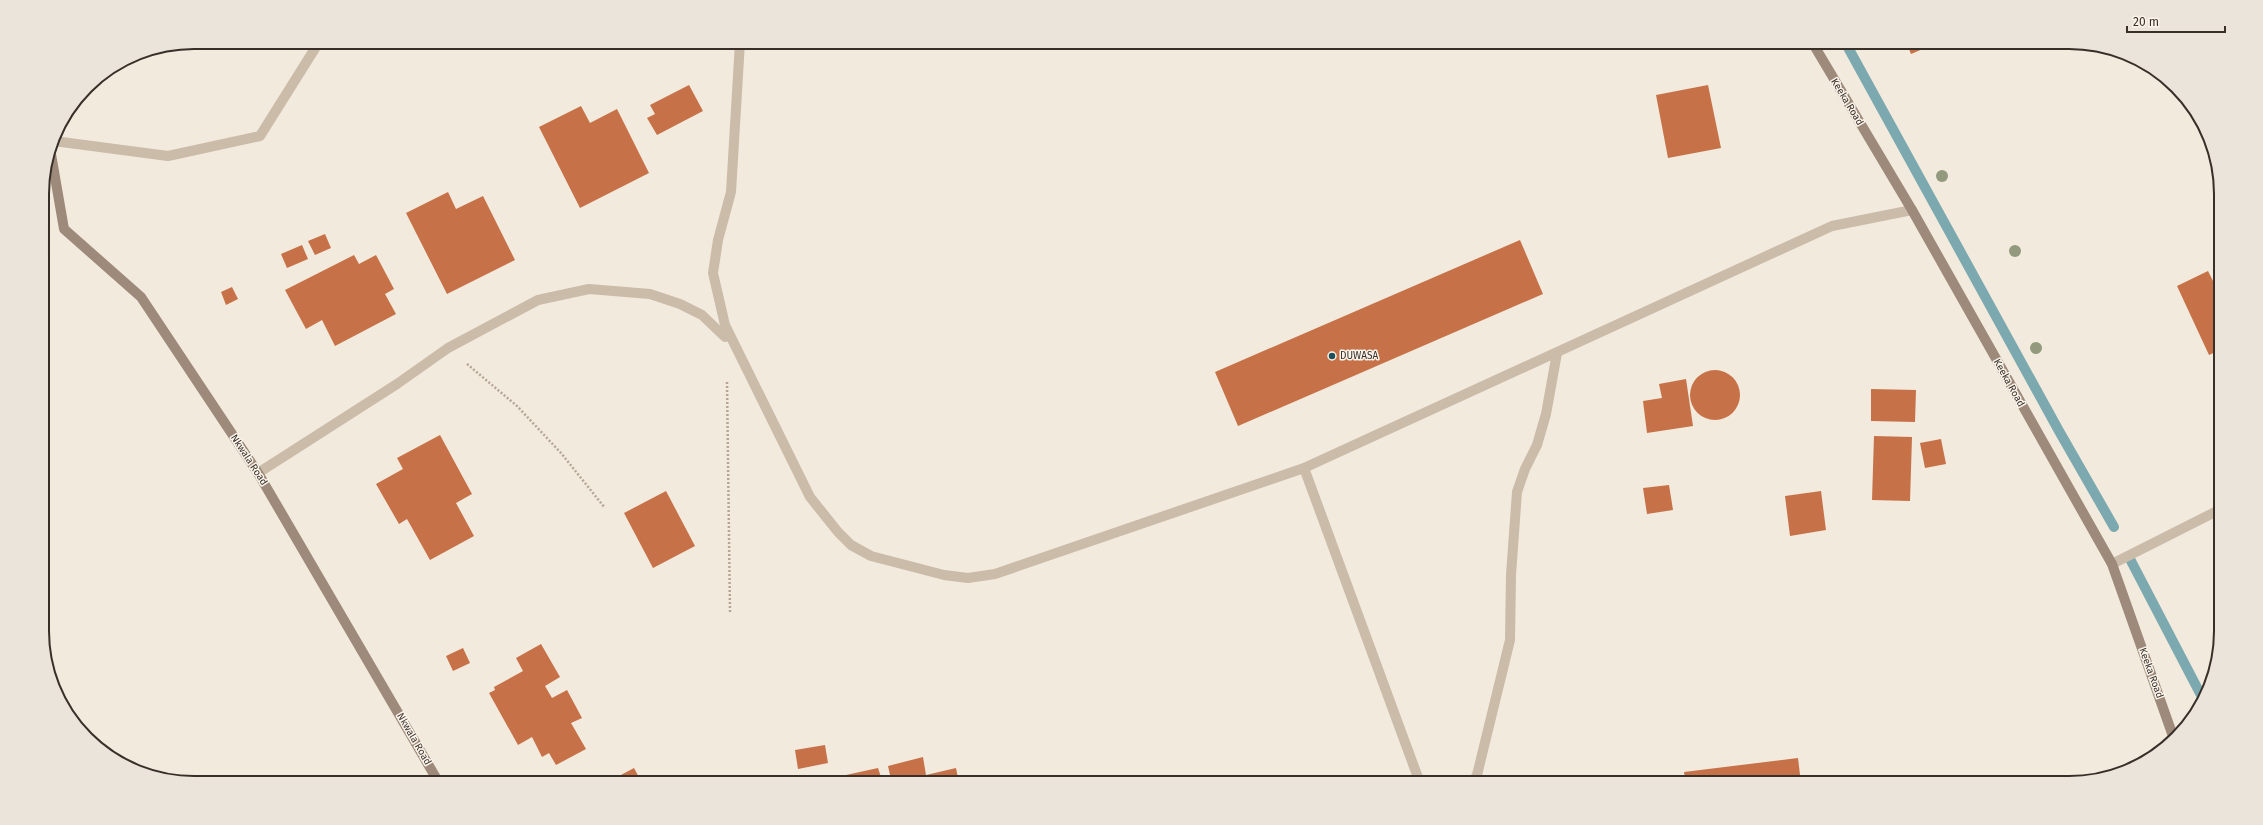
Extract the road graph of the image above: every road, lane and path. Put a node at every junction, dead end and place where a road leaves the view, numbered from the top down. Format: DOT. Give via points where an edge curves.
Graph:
graph roads {
  1 [pos="315,49"];
  2 [pos="740,49"];
  3 [pos="1816,49"];
  4 [pos="59,142"];
  5 [pos="53,163"];
  6 [pos="1912,210"];
  7 [pos="726,337"];
  8 [pos="448,348"];
  9 [pos="1558,353"];
  10 [pos="726,377"];
  11 [pos="1304,468"];
  12 [pos="258,473"];
  13 [pos="605,508"];
  14 [pos="2214,513"];
  15 [pos="2112,564"];
  16 [pos="730,612"];
  17 [pos="2172,732"];
  18 [pos="435,776"];
  19 [pos="1417,776"];
  20 [pos="1476,776"];
  1 -- 4 [label="street" via="260,136 168,156"];
  2 -- 11 [label="street" via="731,192 718,240 713,273 717,294 725,325 810,497 851,545 871,556 944,575 968,578 995,574"];
  3 -- 6 [label="street, Keeka Road"];
  5 -- 12 [label="street, Nkwala Road" via="64,229 141,297"];
  6 -- 9 [label="street" via="1832,226"];
  6 -- 15 [label="street, Keeka Road"];
  7 -- 8 [label="street" via="702,315 680,304 650,294 589,289 538,300"];
  8 -- 12 [label="street" via="397,384"];
  8 -- 13 [label="path" via="517,406 562,453"];
  9 -- 11 [label="street"];
  9 -- 20 [label="street" via="1537,445 1517,492 1511,575 1510,640"];
  10 -- 16 [label="path"];
  11 -- 19 [label="street"];
  12 -- 18 [label="street, Nkwala Road"];
  14 -- 15 [label="street"];
  15 -- 17 [label="street, Keeka Road"];
}
